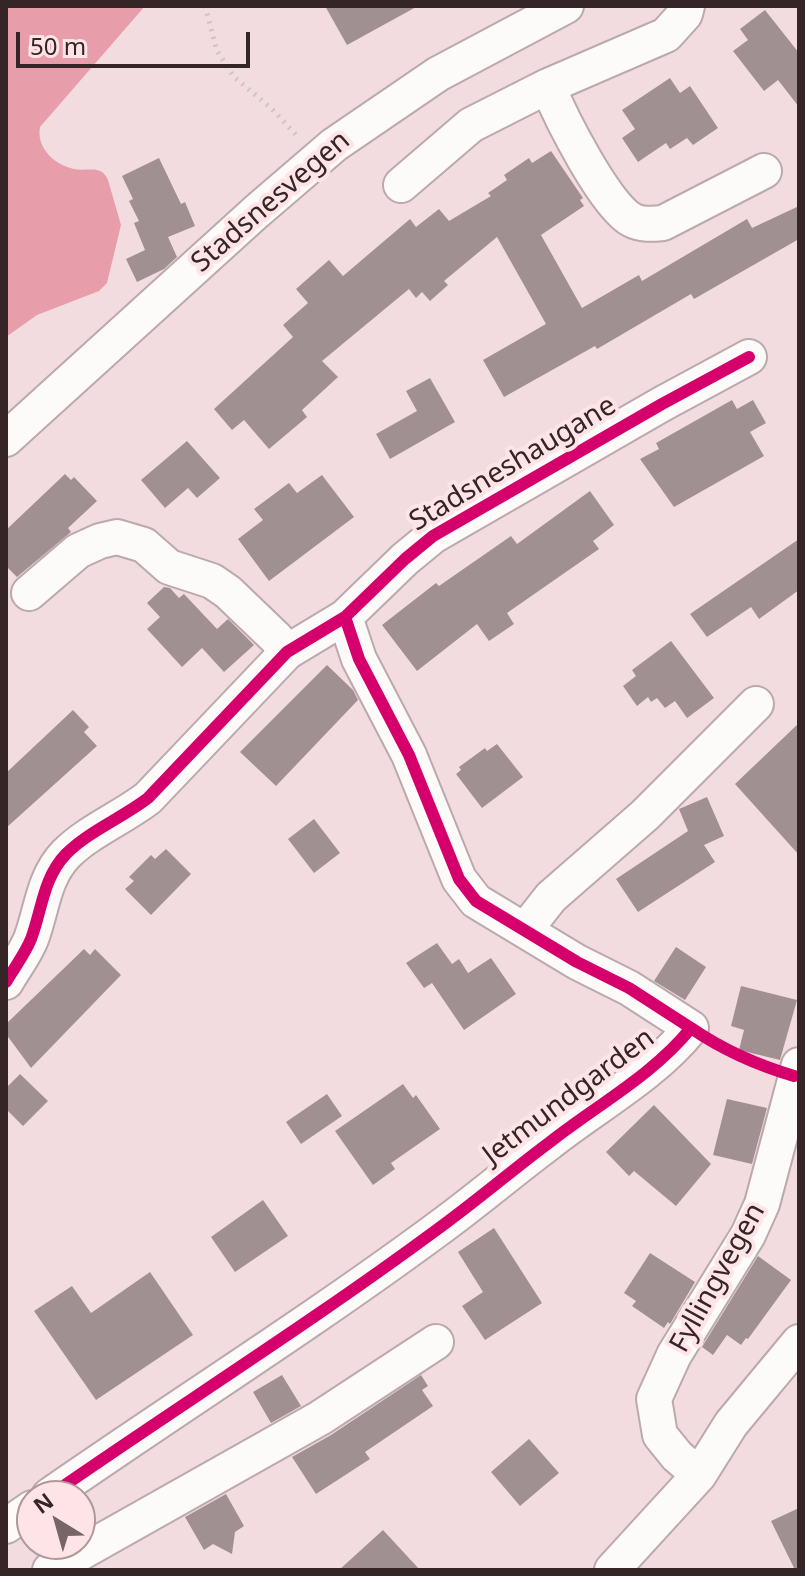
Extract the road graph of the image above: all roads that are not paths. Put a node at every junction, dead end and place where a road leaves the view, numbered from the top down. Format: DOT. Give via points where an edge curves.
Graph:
graph roads {
  1 [pos="566,6"];
  2 [pos="687,6"];
  3 [pos="548,86"];
  4 [pos="764,171"];
  5 [pos="401,185"];
  6 [pos="749,357"];
  7 [pos="6,439"];
  8 [pos="29,593"];
  9 [pos="345,617"];
  10 [pos="287,652"];
  11 [pos="756,704"];
  12 [pos="525,930"];
  13 [pos="6,982"];
  14 [pos="799,1065"];
  15 [pos="436,1342"];
  16 [pos="799,1342"];
  17 [pos="699,1475"];
  18 [pos="73,1480"];
  19 [pos="50,1570"];
  20 [pos="612,1570"];
  1 -- 7 [label="street, Stadsnesvegen" via="438,74 318,158"];
  2 -- 3 [label="street" via="666,35"];
  3 -- 4 [label="street" via="579,150 619,210 633,220 663,223"];
  3 -- 5 [label="street" via="471,125"];
  6 -- 9 [label="street, Stadsneshaugane" via="433,536"];
  8 -- 10 [label="street" via="78,551 117,537 144,545 169,567 212,581"];
  9 -- 10 [label="street, Stadsneshaugane"];
  9 -- 12 [label="street, Jetmundgarden" via="459,879 476,901"];
  10 -- 13 [label="street, Stadsneshaugane" via="148,798 65,855 51,874 30,941"];
  11 -- 12 [label="street" via="645,815 551,897"];
  12 -- 18 [label="street, Jetmundgarden" via="691,1028 636,1080 435,1231"];
  14 -- 17 [label="street, Fyllingvegen" via="762,1204 654,1399 660,1435"];
  15 -- 19 [label="street" via="320,1418"];
  16 -- 17 [label="street" via="731,1424"];
  17 -- 20 [label="street"];
}
